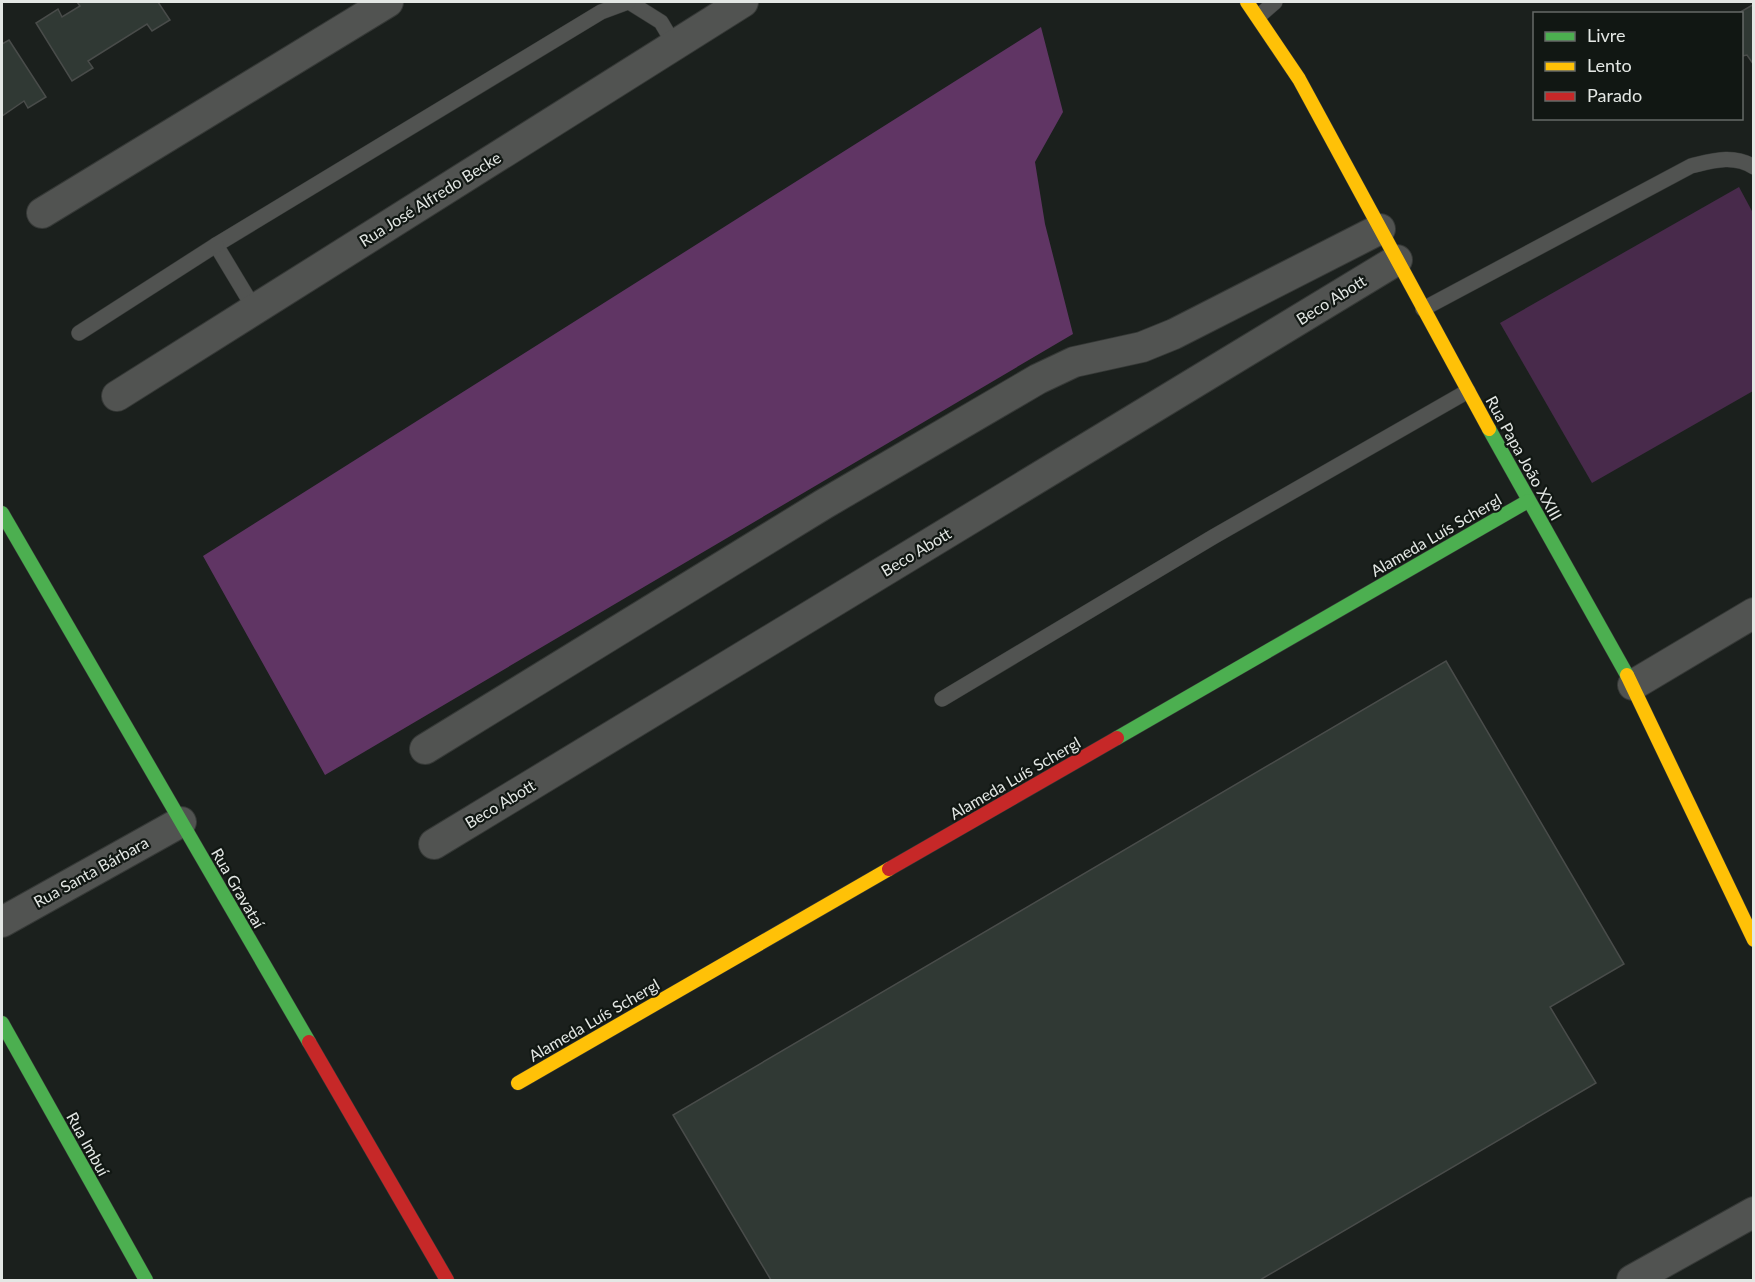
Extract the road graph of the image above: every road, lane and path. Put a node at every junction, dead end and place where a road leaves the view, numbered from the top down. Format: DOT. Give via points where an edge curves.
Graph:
graph roads {
  1 [pos="388,2"];
  2 [pos="629,2"];
  3 [pos="743,2"];
  4 [pos="1247,2"];
  5 [pos="1275,2"];
  6 [pos="1259,16"];
  7 [pos="674,44"];
  8 [pos="1754,167"];
  9 [pos="42,213"];
  10 [pos="1380,229"];
  11 [pos="216,245"];
  12 [pos="1397,260"];
  13 [pos="255,309"];
  14 [pos="1423,309"];
  15 [pos="79,333"];
  16 [pos="1468,391"];
  17 [pos="117,396"];
  18 [pos="1528,501"];
  19 [pos="2,513"];
  20 [pos="1754,613"];
  21 [pos="1633,686"];
  22 [pos="942,699"];
  23 [pos="425,749"];
  24 [pos="181,822"];
  25 [pos="434,844"];
  26 [pos="2,922"];
  27 [pos="1754,940"];
  28 [pos="2,1023"];
  29 [pos="518,1083"];
  30 [pos="1754,1212"];
  31 [pos="146,1281"];
  32 [pos="447,1281"];
  33 [pos="1632,1281"];
  1 -- 9 [label="street"];
  2 -- 7 [label="lane" via="661,22"];
  2 -- 11 [label="lane" via="601,12"];
  3 -- 7 [label="street, Rua José Alfredo Becke"];
  4 -- 6 [label="street, Rua Papa João XXIII"];
  5 -- 6 [label="lane"];
  6 -- 10 [label="street, Rua Papa João XXIII" via="1299,79"];
  7 -- 13 [label="street, Rua José Alfredo Becke"];
  8 -- 14 [label="lane" via="1722,158 1691,166"];
  10 -- 12 [label="street, Rua Papa João XXIII"];
  10 -- 23 [label="street" via="1174,334 1143,347 1074,362 1038,379 824,504"];
  11 -- 13 [label="lane"];
  11 -- 15 [label="lane"];
  12 -- 14 [label="street, Rua Papa João XXIII"];
  12 -- 25 [label="street, Beco Abott"];
  13 -- 17 [label="street, Rua José Alfredo Becke"];
  14 -- 16 [label="street, Rua Papa João XXIII"];
  16 -- 18 [label="street, Rua Papa João XXIII"];
  16 -- 22 [label="lane"];
  18 -- 21 [label="street, Rua Papa João XXIII"];
  18 -- 29 [label="street, Alameda Luís Schergl"];
  19 -- 24 [label="street, Rua Gravataí"];
  20 -- 21 [label="street"];
  21 -- 27 [label="street, Rua Papa João XXIII"];
  24 -- 26 [label="street, Rua Santa Bárbara"];
  24 -- 32 [label="street, Rua Gravataí"];
  28 -- 31 [label="street, Rua Imbuí"];
  30 -- 33 [label="street"];
}
